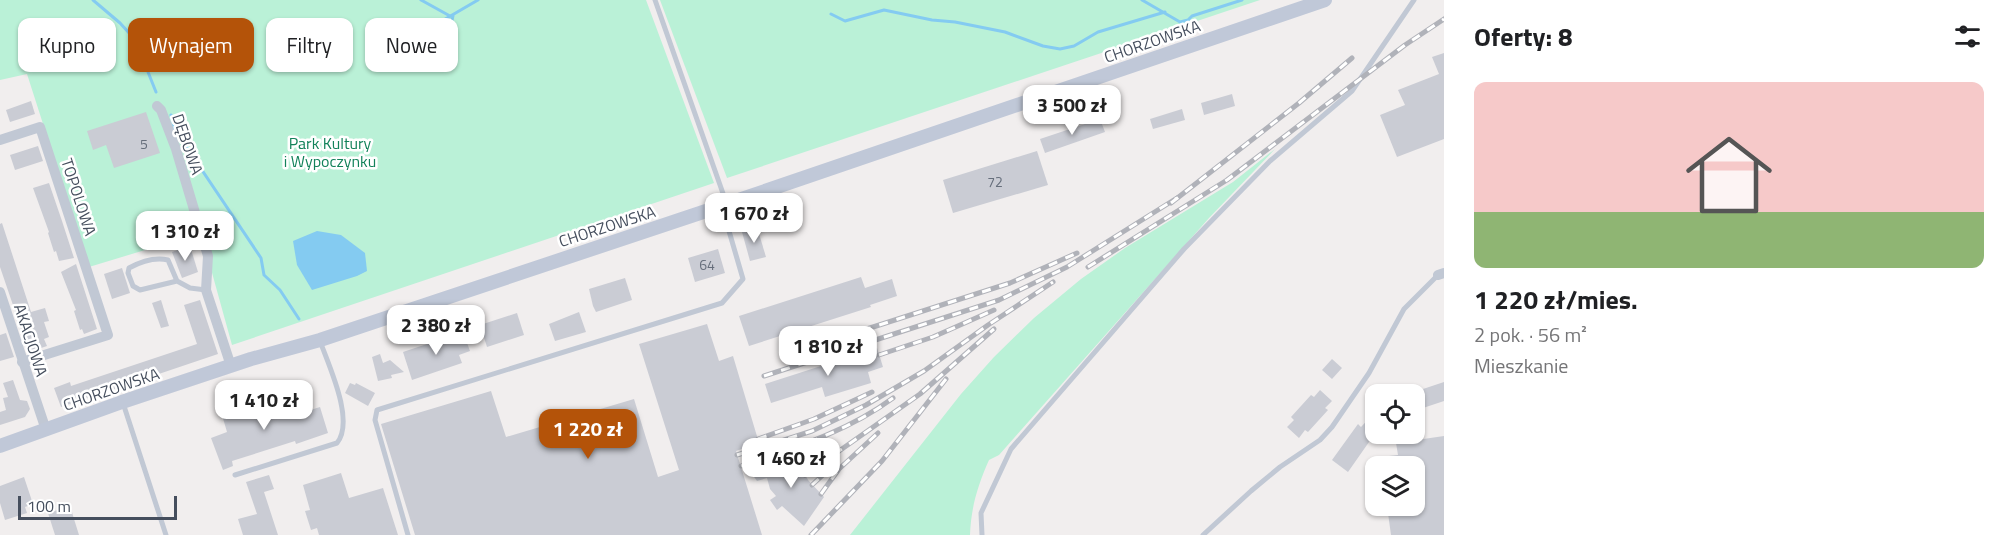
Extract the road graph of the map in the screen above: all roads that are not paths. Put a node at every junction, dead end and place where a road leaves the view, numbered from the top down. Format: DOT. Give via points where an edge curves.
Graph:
graph roads {
  1 [pos="655,0"];
  2 [pos="1325,0"];
  3 [pos="1414,0"];
  4 [pos="157,106"];
  5 [pos="0,140"];
  6 [pos="724,205"];
  7 [pos="1441,274"];
  8 [pos="177,281"];
  9 [pos="206,290"];
  10 [pos="0,292"];
  11 [pos="320,340"];
  12 [pos="22,362"];
  13 [pos="231,366"];
  14 [pos="122,402"];
  15 [pos="46,430"];
  16 [pos="0,446"];
  17 [pos="236,475"];
  18 [pos="166,535"];
  19 [pos="408,535"];
  20 [pos="982,535"];
  21 [pos="1203,535"];
  1 -- 6 [label="lane"];
  2 -- 6 [label="main road, CHORZOWSKA"];
  3 -- 20 [label="lane" via="1352,91 1270,161 1184,249 1011,449 981,513"];
  4 -- 9 [label="street, DĘBOWA" via="176,149 201,233 207,256"];
  5 -- 12 [label="street, TOPOLOWA" via="40,127 108,335"];
  6 -- 11 [label="main road, CHORZOWSKA"];
  6 -- 19 [label="lane" via="743,279 722,303 377,410 375,420"];
  7 -- 21 [label="lane" via="1404,309 1369,373 1332,427"];
  8 -- 8 [label="lane" via="140,290 133,286 129,268 160,258 168,260"];
  8 -- 9 [label="lane"];
  9 -- 13 [label="street, DĘBOWA"];
  10 -- 12 [label="street, AKACJOWA"];
  11 -- 13 [label="main road, CHORZOWSKA"];
  11 -- 17 [label="lane" via="343,409 341,438 337,443"];
  12 -- 15 [label="street, AKACJOWA"];
  13 -- 14 [label="main road, CHORZOWSKA"];
  14 -- 15 [label="main road, CHORZOWSKA"];
  14 -- 18 [label="lane"];
  15 -- 16 [label="main road, CHORZOWSKA"];
}
